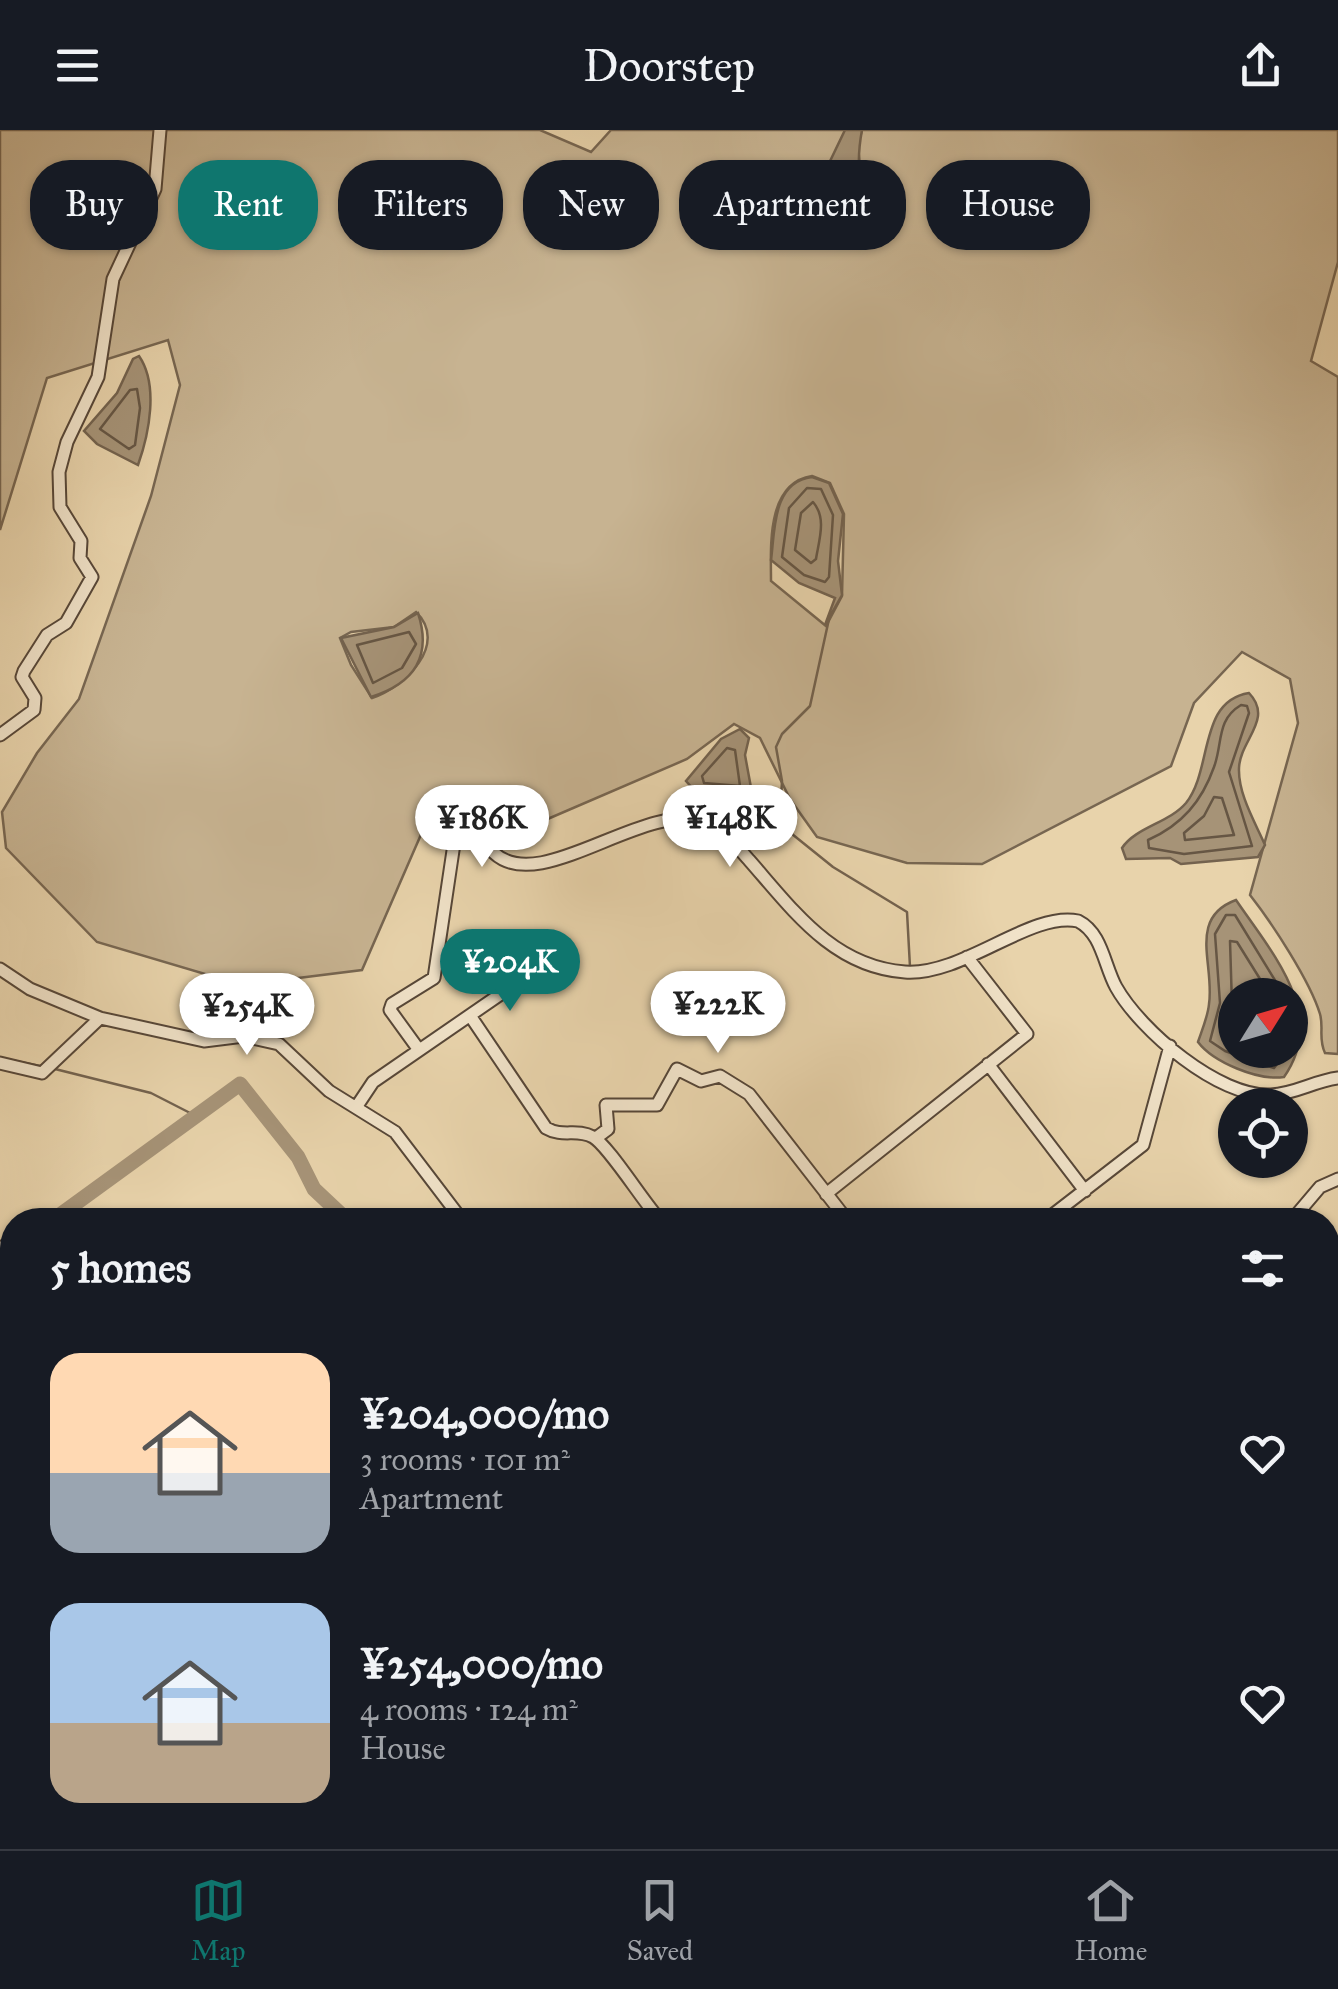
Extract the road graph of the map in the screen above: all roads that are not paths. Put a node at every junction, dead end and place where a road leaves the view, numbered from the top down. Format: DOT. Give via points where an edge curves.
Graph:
graph roads {
  1 [pos="160,130"];
  2 [pos="0,735"];
  3 [pos="967,957"];
  4 [pos="0,969"];
  5 [pos="524,978"];
  6 [pos="471,1017"];
  7 [pos="100,1018"];
  8 [pos="1170,1046"];
  9 [pos="419,1050"];
  10 [pos="0,1064"];
  11 [pos="988,1064"];
  12 [pos="1338,1078"];
  13 [pos="358,1106"];
  14 [pos="596,1138"];
  15 [pos="1338,1179"];
  16 [pos="1085,1191"];
  17 [pos="826,1194"];
  18 [pos="453,1208"];
  19 [pos="651,1208"];
  20 [pos="838,1208"];
  21 [pos="1062,1208"];
  22 [pos="1300,1208"];
  1 -- 2 [label="street" via="155,189 113,280 98,377 59,472 60,507 92,576 66,623 47,635 28,662 22,677 35,698 34,710"];
  3 -- 8 [label="street" via="1049,921 1078,921 1097,939 1118,990"];
  3 -- 9 [label="street" via="906,972 835,949 708,822 655,823 534,865 495,854 463,814 452,837 434,978 390,1010"];
  3 -- 11 [label="street" via="1027,1034"];
  4 -- 7 [label="street"];
  5 -- 6 [label="street"];
  6 -- 9 [label="street"];
  6 -- 14 [label="street" via="546,1128"];
  7 -- 10 [label="street" via="42,1072"];
  7 -- 13 [label="street" via="204,1041 244,1036 279,1044 329,1091"];
  8 -- 12 [label="street" via="1208,1074 1256,1095"];
  8 -- 16 [label="street" via="1143,1144"];
  9 -- 13 [label="street" via="373,1082"];
  11 -- 16 [label="street"];
  11 -- 17 [label="street"];
  13 -- 18 [label="street" via="395,1132"];
  14 -- 17 [label="street" via="608,1129 606,1105 657,1105 677,1069 701,1081 720,1076 749,1094"];
  14 -- 19 [label="street"];
  15 -- 22 [label="street"];
  16 -- 21 [label="street"];
  17 -- 20 [label="street"];
}
